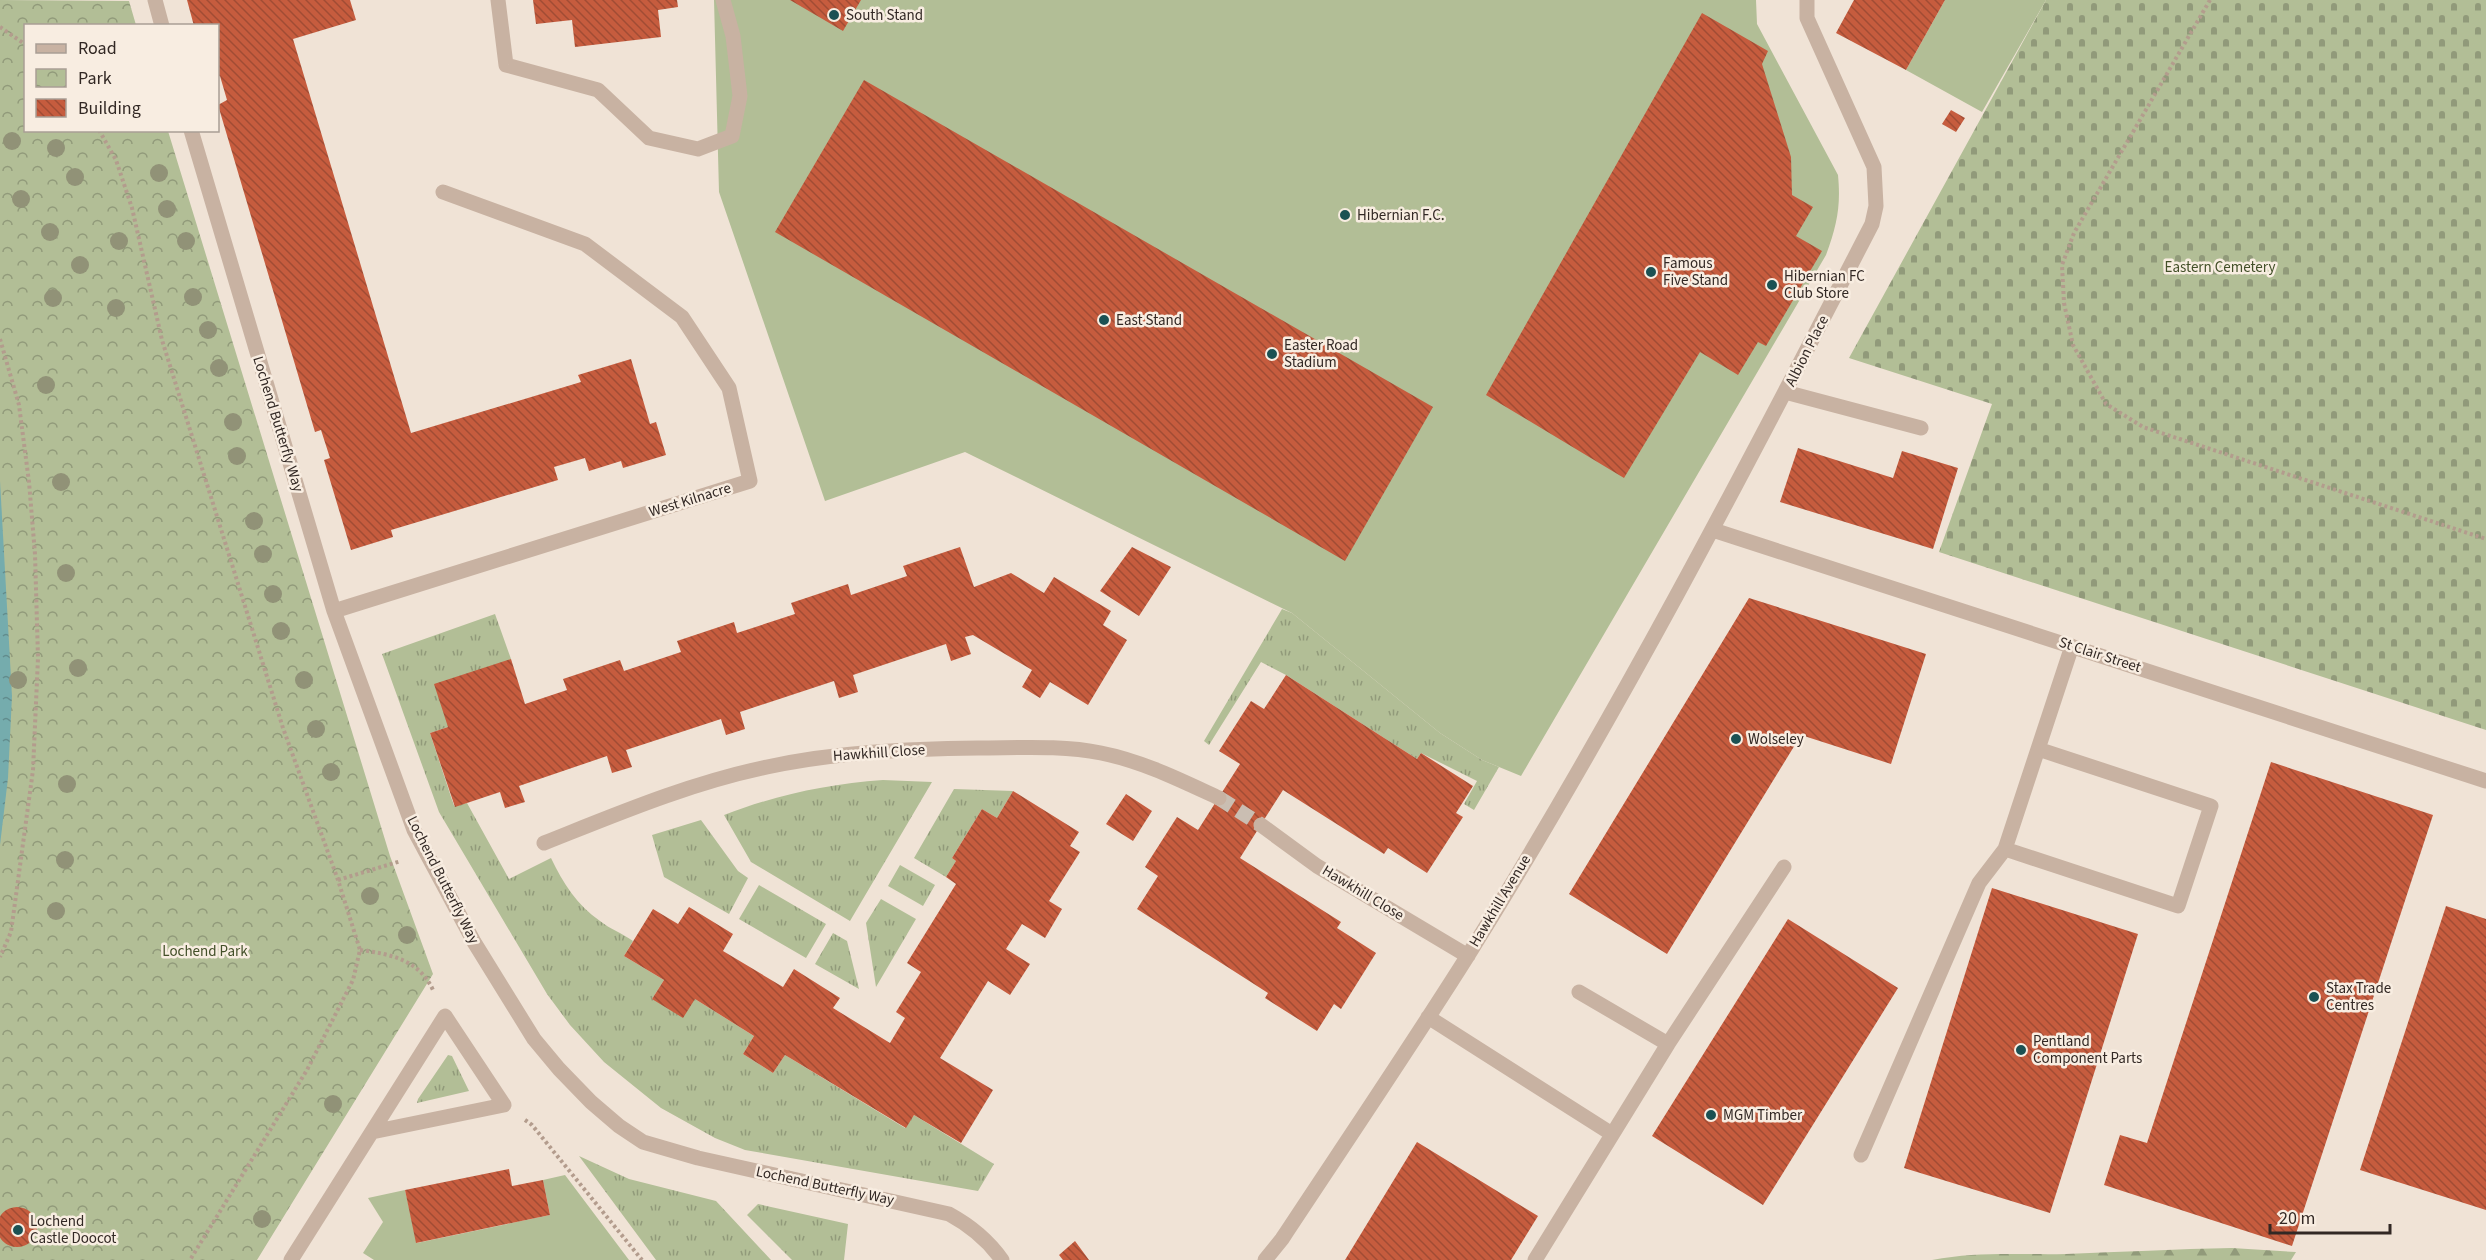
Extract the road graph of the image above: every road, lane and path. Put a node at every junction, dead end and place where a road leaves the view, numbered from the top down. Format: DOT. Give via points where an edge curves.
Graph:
graph roads {
  1 [pos="155,0"];
  2 [pos="498,0"];
  3 [pos="723,0"];
  4 [pos="1807,0"];
  5 [pos="2210,0"];
  6 [pos="161,24"];
  7 [pos="0,27"];
  8 [pos="24,44"];
  9 [pos="100,132"];
  10 [pos="192,132"];
  11 [pos="443,192"];
  12 [pos="0,339"];
  13 [pos="1785,392"];
  14 [pos="1921,428"];
  15 [pos="1713,530"];
  16 [pos="2486,539"];
  17 [pos="334,610"];
  18 [pos="2072,646"];
  19 [pos="2038,750"];
  20 [pos="2486,782"];
  21 [pos="1219,798"];
  22 [pos="1262,825"];
  23 [pos="544,843"];
  24 [pos="2005,849"];
  25 [pos="426,852"];
  26 [pos="1784,867"];
  27 [pos="338,880"];
  28 [pos="360,950"];
  29 [pos="1468,956"];
  30 [pos="0,957"];
  31 [pos="1579,992"];
  32 [pos="445,1016"];
  33 [pos="1428,1017"];
  34 [pos="1668,1044"];
  35 [pos="504,1105"];
  36 [pos="372,1132"];
  37 [pos="1612,1134"];
  38 [pos="1861,1155"];
  39 [pos="190,1260"];
  40 [pos="291,1260"];
  41 [pos="642,1260"];
  42 [pos="1002,1260"];
  43 [pos="1265,1260"];
  44 [pos="1535,1260"];
  1 -- 6 [label="street"];
  2 -- 3 [label="street" via="506,65 598,90 649,138 698,149 732,136 740,96 733,36"];
  4 -- 13 [label="street, Albion Place" via="1807,18 1874,167 1875,206 1872,224"];
  5 -- 16 [label="path" via="2074,233 2062,265 2064,303 2073,345 2106,404 2143,427"];
  7 -- 8 [label="path"];
  9 -- 27 [label="path" via="116,160 132,208 162,340 280,717"];
  10 -- 17 [label="street, Lochend Butterfly Way"];
  11 -- 17 [label="street, West Kilnacre" via="585,244 682,316 729,388 750,481"];
  12 -- 30 [label="path" via="19,405 29,482 38,658 33,770 11,932"];
  13 -- 14 [label="street"];
  13 -- 15 [label="street, Albion Place"];
  15 -- 18 [label="street, St Clair Street"];
  15 -- 29 [label="street, Hawkhill Avenue"];
  17 -- 25 [label="street, Lochend Butterfly Way" via="414,830"];
  18 -- 19 [label="street"];
  18 -- 20 [label="street, St Clair Street"];
  19 -- 24 [label="street"];
  19 -- 24 [label="street" via="2211,807 2182,895 2178,906"];
  21 -- 23 [label="street, Hawkhill Close" via="1129,760 1099,752 983,748 848,754 799,760 729,776 656,799"];
  22 -- 29 [label="street, Hawkhill Close" via="1317,866"];
  24 -- 38 [label="street" via="1978,883"];
  25 -- 27 [label="path"];
  25 -- 42 [label="street, Lochend Butterfly Way" via="474,942 534,1039 559,1069 619,1126 643,1142 698,1158 949,1214 987,1240"];
  26 -- 34 [label="street"];
  27 -- 28 [label="path"];
  28 -- 32 [label="path" via="388,954 411,964 427,977"];
  28 -- 39 [label="path" via="353,981 307,1070"];
  29 -- 33 [label="street, Hawkhill Avenue"];
  31 -- 34 [label="street"];
  32 -- 35 [label="street"];
  32 -- 36 [label="street"];
  33 -- 37 [label="street"];
  33 -- 43 [label="street, Hawkhill Avenue"];
  34 -- 37 [label="street"];
  35 -- 36 [label="street"];
  35 -- 41 [label="path" via="532,1125"];
  36 -- 40 [label="street"];
  37 -- 44 [label="street"];
}
